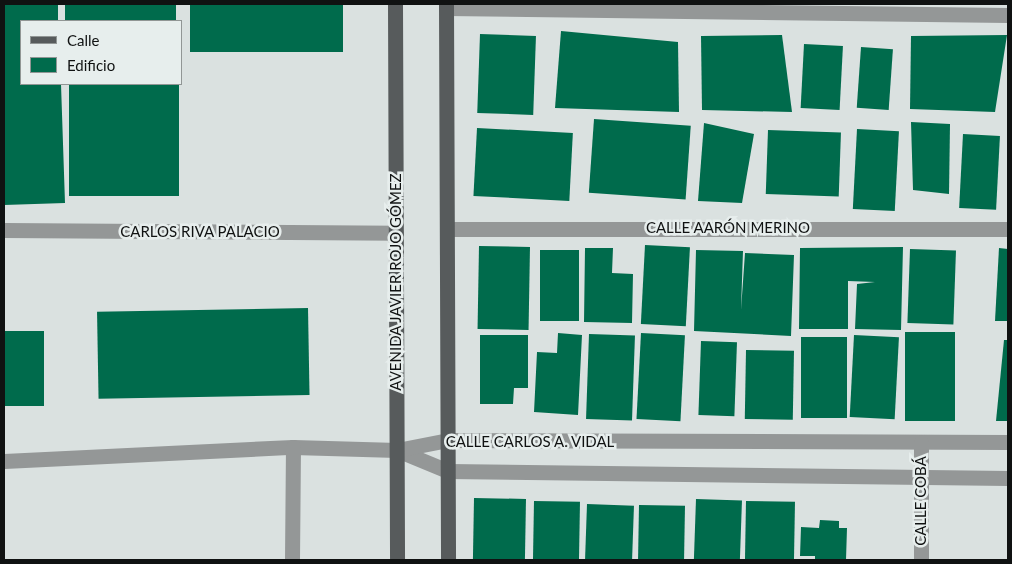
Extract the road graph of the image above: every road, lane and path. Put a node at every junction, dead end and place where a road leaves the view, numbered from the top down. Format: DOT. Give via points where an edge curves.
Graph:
graph roads {
  1 [pos="395,4"];
  2 [pos="446,6"];
  3 [pos="1008,15"];
  4 [pos="447,229"];
  5 [pos="1008,229"];
  6 [pos="4,230"];
  7 [pos="396,233"];
  8 [pos="448,440"];
  9 [pos="922,442"];
  10 [pos="1008,442"];
  11 [pos="293,447"];
  12 [pos="397,450"];
  13 [pos="4,461"];
  14 [pos="448,471"];
  15 [pos="921,477"];
  16 [pos="1008,478"];
  17 [pos="292,560"];
  18 [pos="397,560"];
  19 [pos="448,560"];
  20 [pos="920,560"];
  1 -- 7 [label="main road, AVENIDA JAVIER ROJO GÓMEZ"];
  2 -- 3 [label="street"];
  2 -- 4 [label="main road"];
  4 -- 5 [label="street, CALLE AARÓN MERINO"];
  4 -- 8 [label="main road"];
  6 -- 7 [label="street, CARLOS RIVA PALACIO"];
  7 -- 12 [label="main road, AVENIDA JAVIER ROJO GÓMEZ"];
  8 -- 9 [label="street, CALLE CARLOS A. VIDAL"];
  8 -- 12 [label="street, CALLE CARLOS A. VIDAL"];
  8 -- 14 [label="main road"];
  9 -- 10 [label="street, CALLE CARLOS A. VIDAL"];
  9 -- 15 [label="street, CALLE COBÁ"];
  11 -- 12 [label="street"];
  11 -- 13 [label="street"];
  11 -- 17 [label="street"];
  12 -- 14 [label="street, CALLE CARLOS A. VIDAL"];
  12 -- 18 [label="main road, AVENIDA JAVIER ROJO GÓMEZ"];
  14 -- 15 [label="street, CALLE CARLOS A. VIDAL"];
  14 -- 19 [label="main road"];
  15 -- 16 [label="street, CALLE CARLOS A. VIDAL"];
  15 -- 20 [label="street, CALLE COBÁ"];
}
